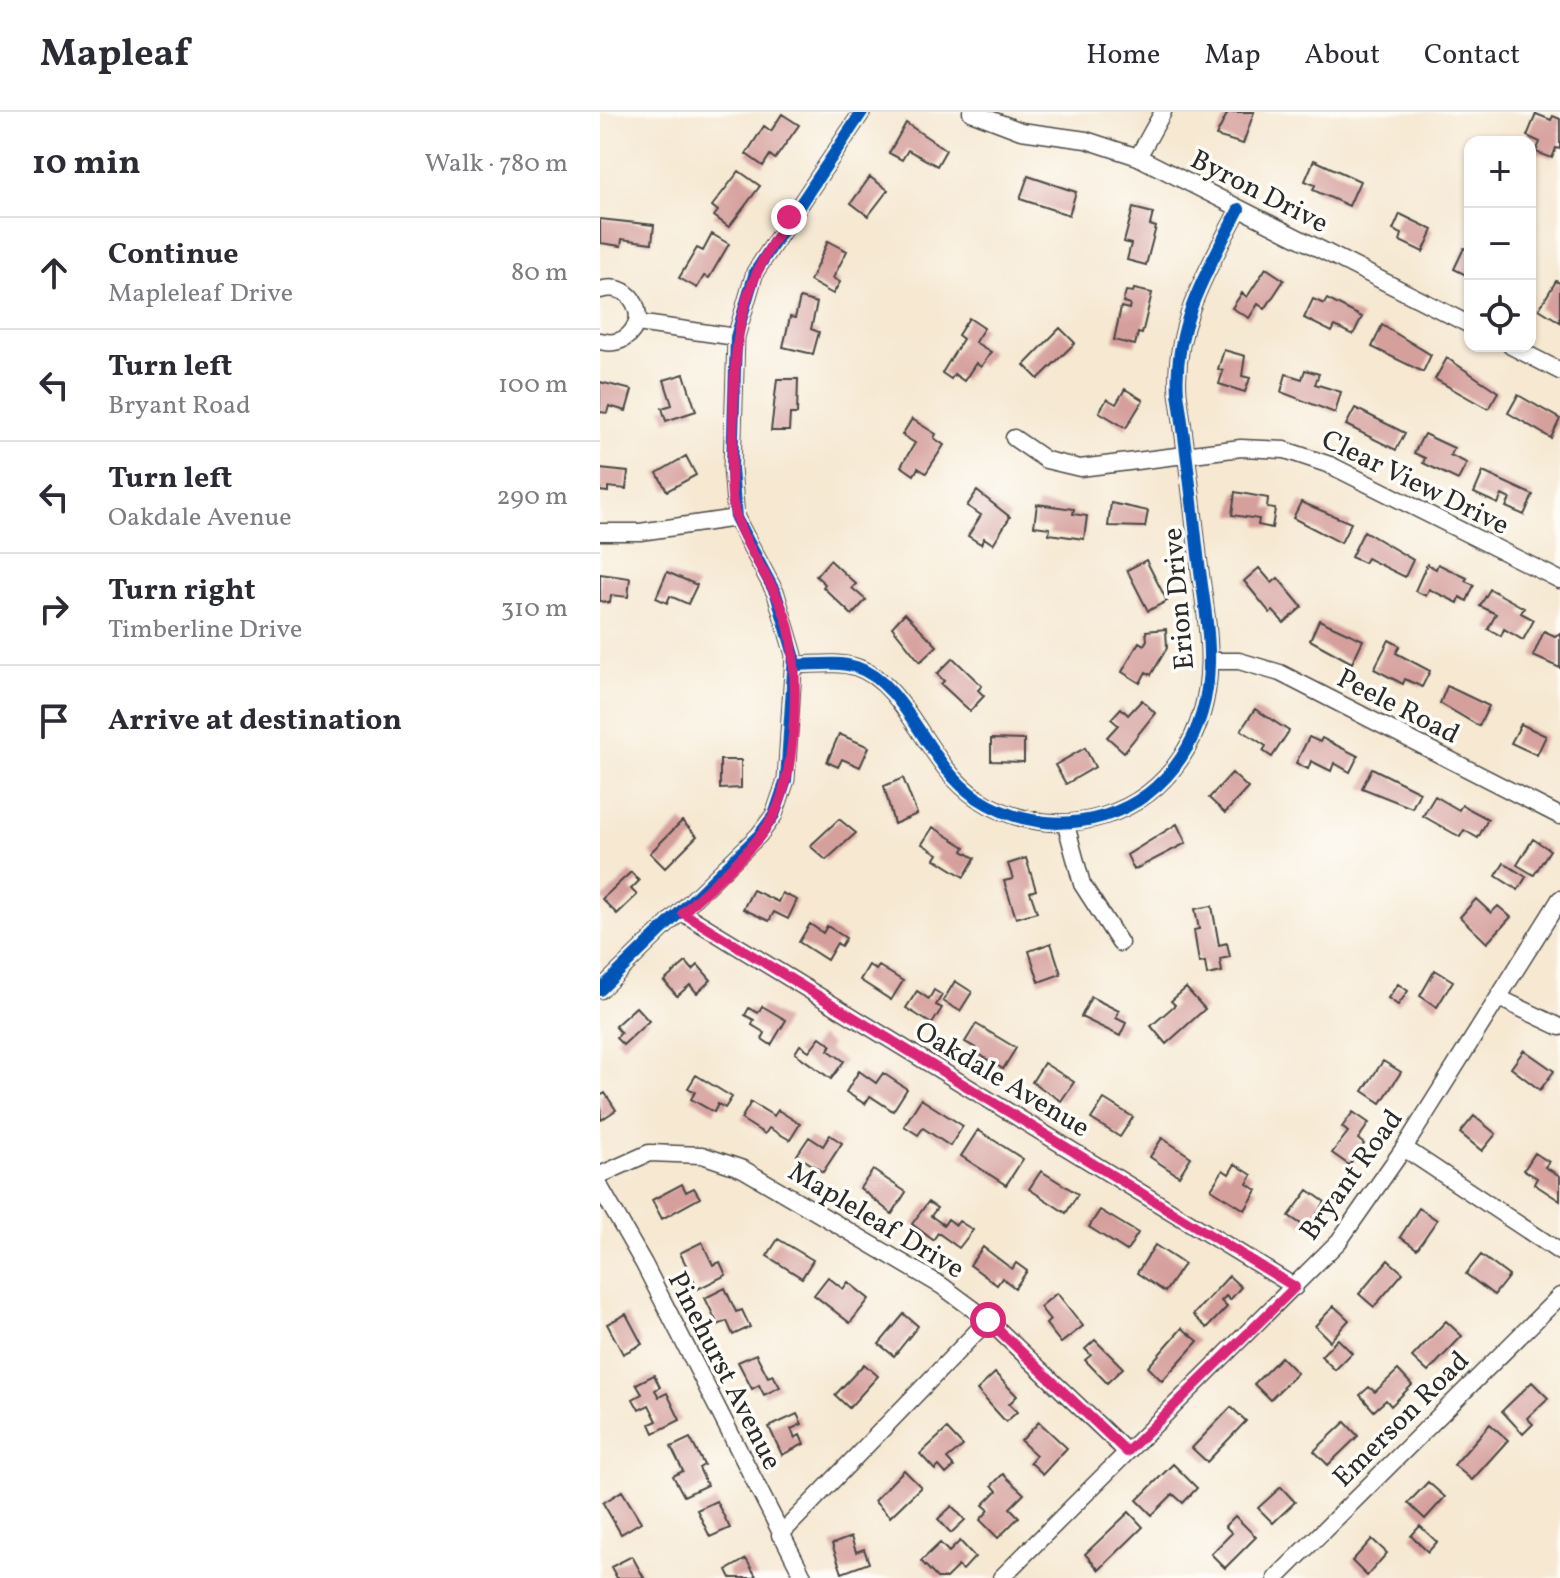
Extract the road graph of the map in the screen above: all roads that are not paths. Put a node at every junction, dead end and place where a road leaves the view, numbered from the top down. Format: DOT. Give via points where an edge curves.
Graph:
graph roads {
  1 [pos="862,112"];
  2 [pos="971,112"];
  3 [pos="1163,112"];
  4 [pos="1138,157"];
  5 [pos="1239,209"];
  6 [pos="600,290"];
  7 [pos="1464,322"];
  8 [pos="637,323"];
  9 [pos="736,337"];
  10 [pos="600,341"];
  11 [pos="1523,352"];
  12 [pos="1560,371"];
  13 [pos="1014,438"];
  14 [pos="1188,453"];
  15 [pos="736,518"];
  16 [pos="600,532"];
  17 [pos="1560,580"];
  18 [pos="1209,661"];
  19 [pos="795,665"];
  20 [pos="1560,816"];
  21 [pos="1066,825"];
  22 [pos="1560,899"];
  23 [pos="683,913"];
  24 [pos="1120,943"];
  25 [pos="600,990"];
  26 [pos="1499,998"];
  27 [pos="1560,1027"];
  28 [pos="1404,1148"];
  29 [pos="600,1175"];
  30 [pos="600,1187"];
  31 [pos="1560,1252"];
  32 [pos="1295,1287"];
  33 [pos="1560,1296"];
  34 [pos="988,1320"];
  35 [pos="1127,1452"];
  36 [pos="780,1535"];
  37 [pos="804,1578"];
  38 [pos="1001,1578"];
  39 [pos="1276,1578"];
  1 -- 9 [label="street" via="755,272"];
  2 -- 4 [label="street, Byron Drive" via="1021,131 1086,140"];
  3 -- 4 [label="street"];
  4 -- 5 [label="street, Byron Drive"];
  5 -- 7 [label="street, Byron Drive"];
  5 -- 14 [label="street, Erion Drive" via="1196,294 1179,352 1178,393"];
  6 -- 8 [label="street" via="617,289 631,297"];
  8 -- 9 [label="street"];
  8 -- 10 [label="street" via="621,341"];
  9 -- 15 [label="street"];
  11 -- 12 [label="street"];
  13 -- 14 [label="street, Clear View Drive" via="1046,460 1080,468"];
  14 -- 17 [label="street, Clear View Drive" via="1266,447 1307,456"];
  14 -- 18 [label="street, Erion Drive"];
  15 -- 16 [label="street" via="640,532"];
  15 -- 19 [label="street" via="785,617"];
  18 -- 20 [label="street, Peele Road" via="1239,661 1280,673"];
  18 -- 21 [label="street, Erion Drive" via="1204,707 1190,747 1170,774 1134,805"];
  19 -- 21 [label="street, Erion Drive" via="846,665 870,674 894,694 961,786 1014,816"];
  19 -- 23 [label="street" via="786,780 774,815"];
  21 -- 24 [label="street" via="1082,884"];
  22 -- 26 [label="street, Bryant Road"];
  23 -- 25 [label="street"];
  23 -- 32 [label="street, Oakdale Avenue"];
  26 -- 27 [label="street"];
  26 -- 28 [label="street, Bryant Road"];
  28 -- 31 [label="street"];
  28 -- 32 [label="street, Bryant Road" via="1339,1241"];
  29 -- 34 [label="street, Mapleleaf Drive" via="649,1153 682,1152 721,1160 942,1286"];
  30 -- 36 [label="street, Pinehurst Avenue"];
  32 -- 35 [label="street, Bryant Road"];
  33 -- 39 [label="street, Emerson Road"];
  34 -- 35 [label="street, Mapleleaf Drive"];
  34 -- 36 [label="street"];
  35 -- 38 [label="street, Bryant Road"];
  36 -- 37 [label="street, Pinehurst Avenue"];
}
